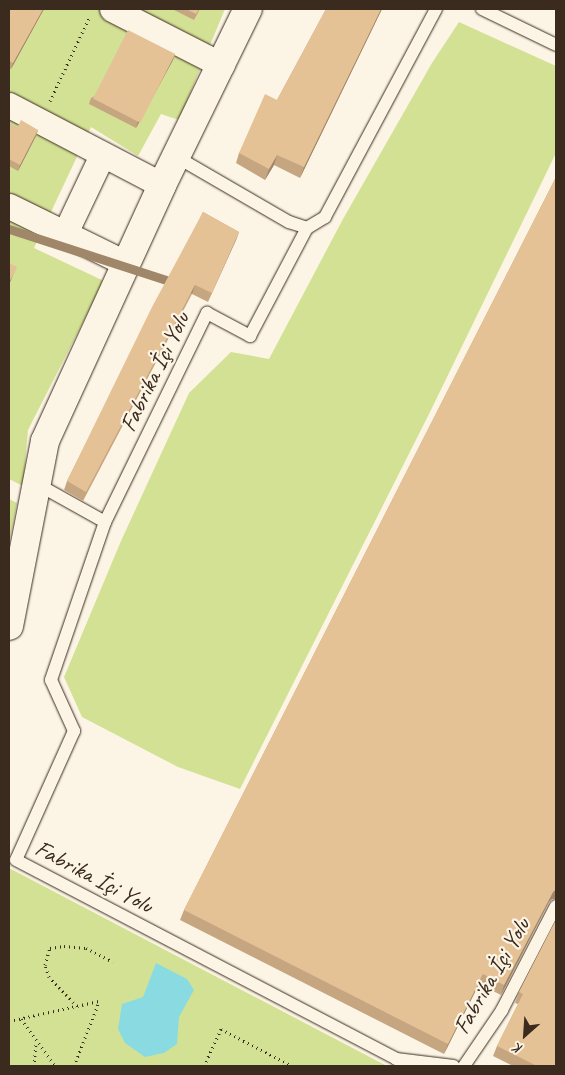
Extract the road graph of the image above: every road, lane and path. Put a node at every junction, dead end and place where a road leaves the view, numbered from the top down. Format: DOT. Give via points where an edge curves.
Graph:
graph roads {
  1 [pos="94,9"];
  2 [pos="112,9"];
  3 [pos="248,9"];
  4 [pos="436,9"];
  5 [pos="482,9"];
  6 [pos="556,45"];
  7 [pos="222,64"];
  8 [pos="9,105"];
  9 [pos="40,122"];
  10 [pos="102,155"];
  11 [pos="175,156"];
  12 [pos="162,184"];
  13 [pos="9,206"];
  14 [pos="307,228"];
  15 [pos="64,233"];
  16 [pos="127,264"];
  17 [pos="36,484"];
  18 [pos="105,522"];
  19 [pos="9,626"];
  20 [pos="556,906"];
  21 [pos="113,962"];
  22 [pos="77,1006"];
  23 [pos="20,1019"];
  24 [pos="9,1021"];
  25 [pos="36,1041"];
  26 [pos="34,1066"];
  27 [pos="55,1066"];
  28 [pos="74,1066"];
  29 [pos="204,1066"];
  30 [pos="292,1066"];
  31 [pos="454,1066"];
  32 [pos="464,1066"];
  1 -- 9 [label="path"];
  2 -- 7 [label="street"];
  3 -- 7 [label="main road"];
  4 -- 14 [label="lane, Fabrika İçi Yolu" via="325,217"];
  5 -- 6 [label="lane"];
  7 -- 11 [label="main road"];
  8 -- 9 [label="street"];
  9 -- 10 [label="street"];
  10 -- 12 [label="street"];
  10 -- 15 [label="street"];
  11 -- 12 [label="main road"];
  11 -- 14 [label="lane" via="289,222"];
  12 -- 16 [label="main road"];
  13 -- 15 [label="street"];
  14 -- 18 [label="lane, Fabrika İçi Yolu" via="250,336 207,313"];
  15 -- 16 [label="street"];
  16 -- 17 [label="main road" via="45,441"];
  17 -- 18 [label="lane"];
  17 -- 19 [label="main road"];
  18 -- 31 [label="lane, Fabrika İçi Yolu" via="51,680 74,731 16,860 396,1059"];
  20 -- 32 [label="lane, Fabrika İçi Yolu" via="502,1010"];
  21 -- 22 [label="path" via="86,948 50,948 45,965 49,977"];
  22 -- 23 [label="path"];
  22 -- 28 [label="path" via="99,1001"];
  23 -- 24 [label="path"];
  23 -- 25 [label="path"];
  25 -- 26 [label="path"];
  25 -- 27 [label="path"];
  29 -- 30 [label="path" via="221,1029"];
}
